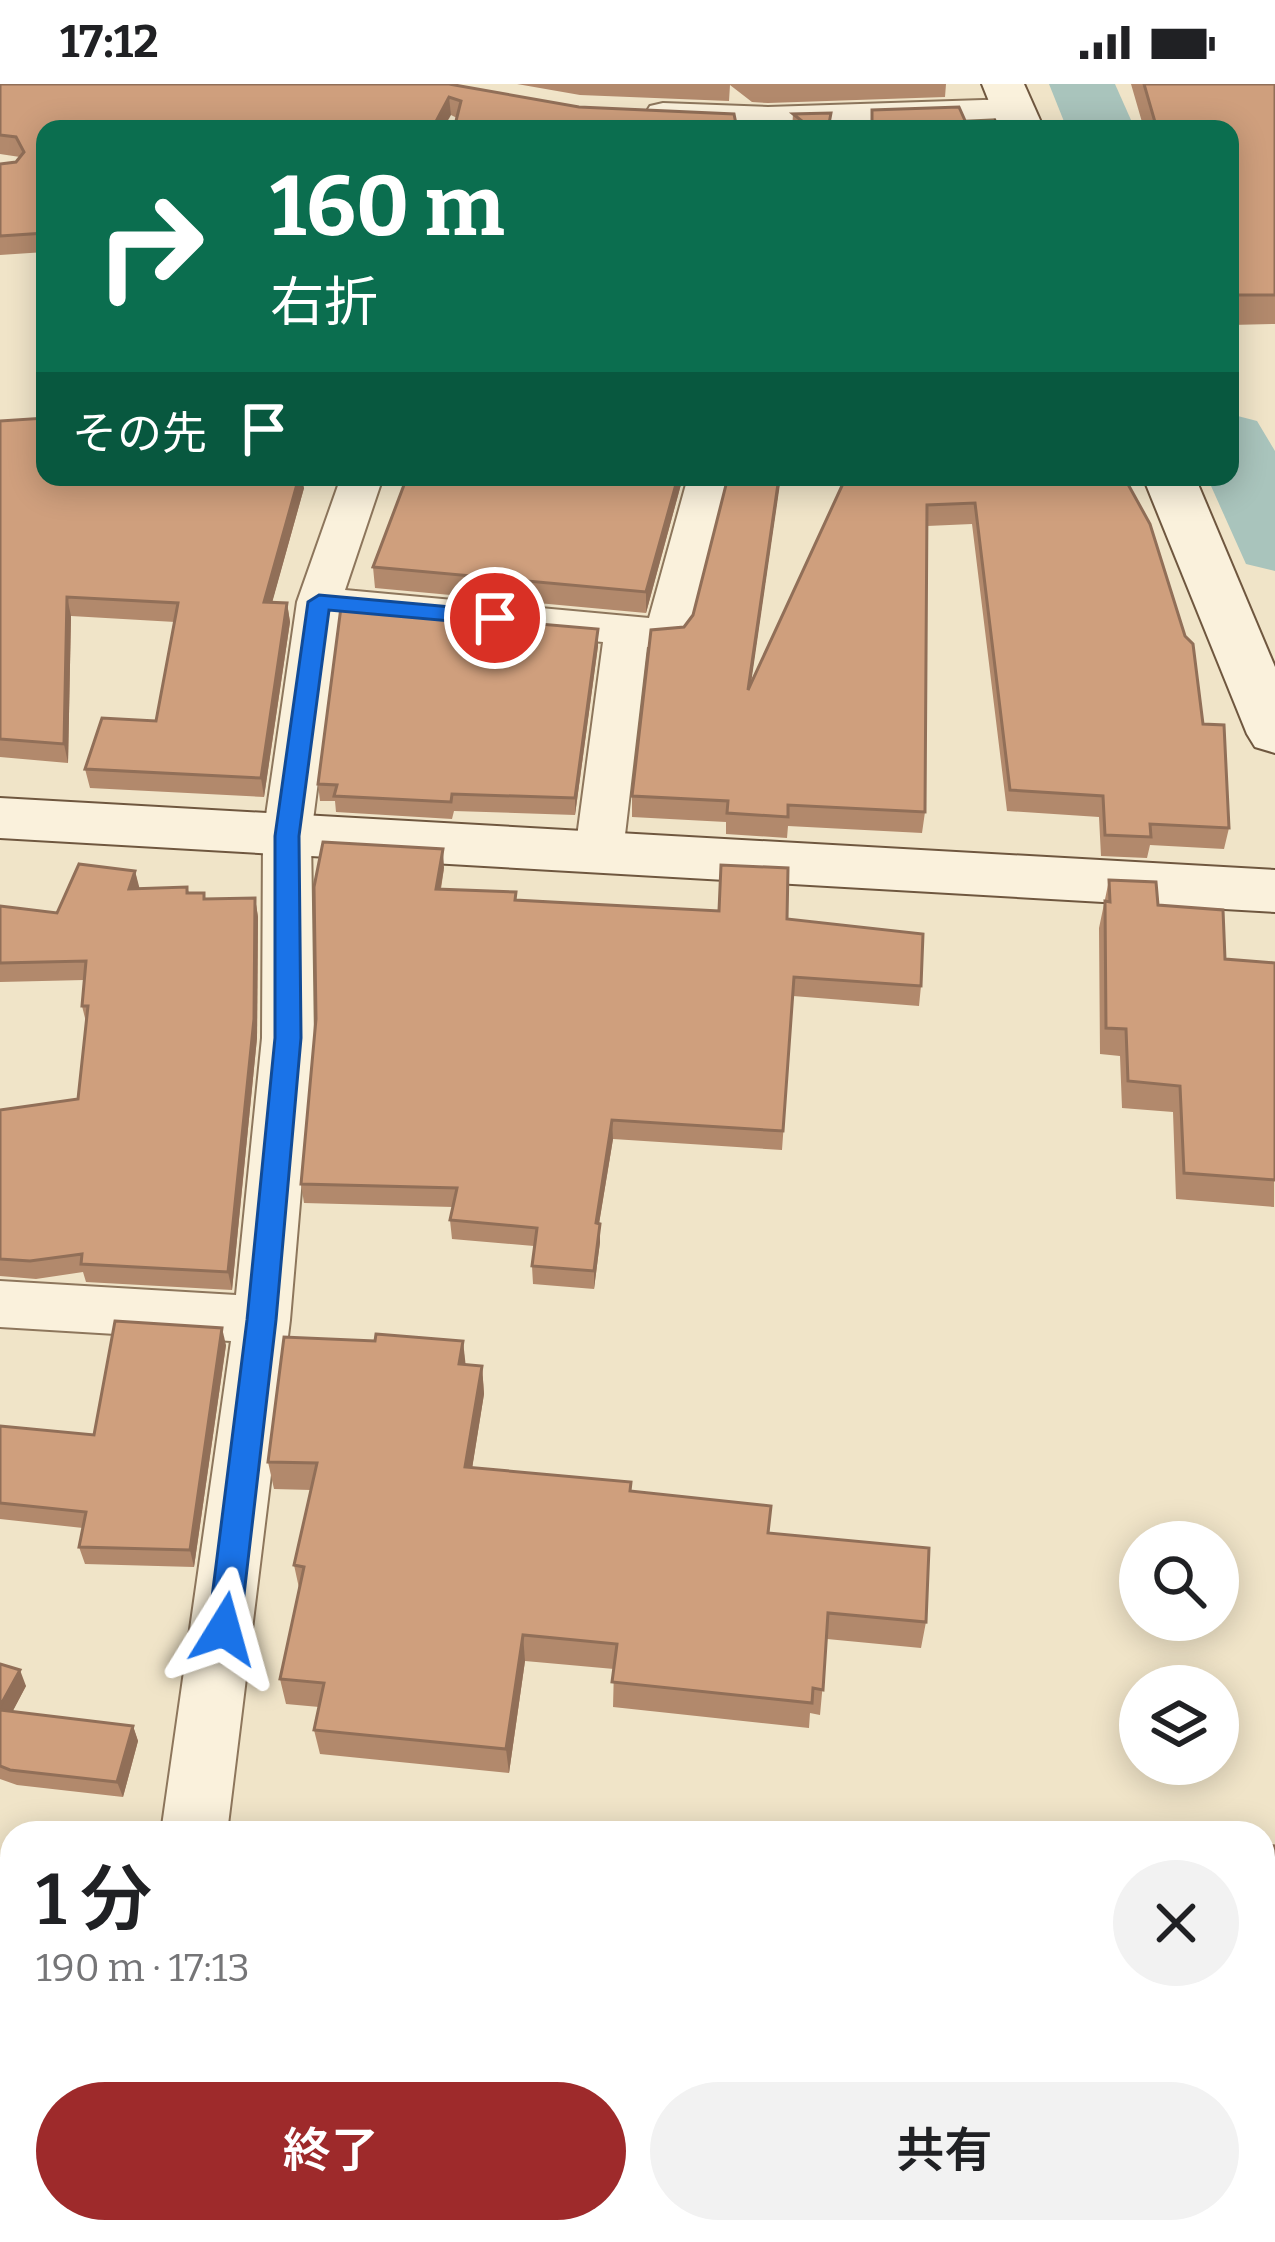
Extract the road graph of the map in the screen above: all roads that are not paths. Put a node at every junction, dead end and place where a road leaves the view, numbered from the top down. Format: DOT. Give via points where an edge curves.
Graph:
graph roads {
  1 [pos="1013,108"];
  2 [pos="626,112"];
  3 [pos="359,486"];
  4 [pos="708,486"];
  5 [pos="1173,486"];
  6 [pos="319,602"];
  7 [pos="627,631"];
  8 [pos="1275,734"];
  9 [pos="0,818"];
  10 [pos="287,836"];
  11 [pos="599,852"];
  12 [pos="1275,891"];
  13 [pos="0,1304"];
  14 [pos="262,1320"];
  15 [pos="196,1821"];
  1 -- 2 [label="street" via="768,118"];
  3 -- 6 [label="street"];
  4 -- 7 [label="street" via="667,634"];
  5 -- 8 [label="street"];
  6 -- 7 [label="street"];
  6 -- 10 [label="street"];
  7 -- 11 [label="street"];
  9 -- 10 [label="street"];
  10 -- 11 [label="street"];
  10 -- 14 [label="street" via="288,1038"];
  11 -- 12 [label="street"];
  13 -- 14 [label="street"];
  14 -- 15 [label="street"];
}
